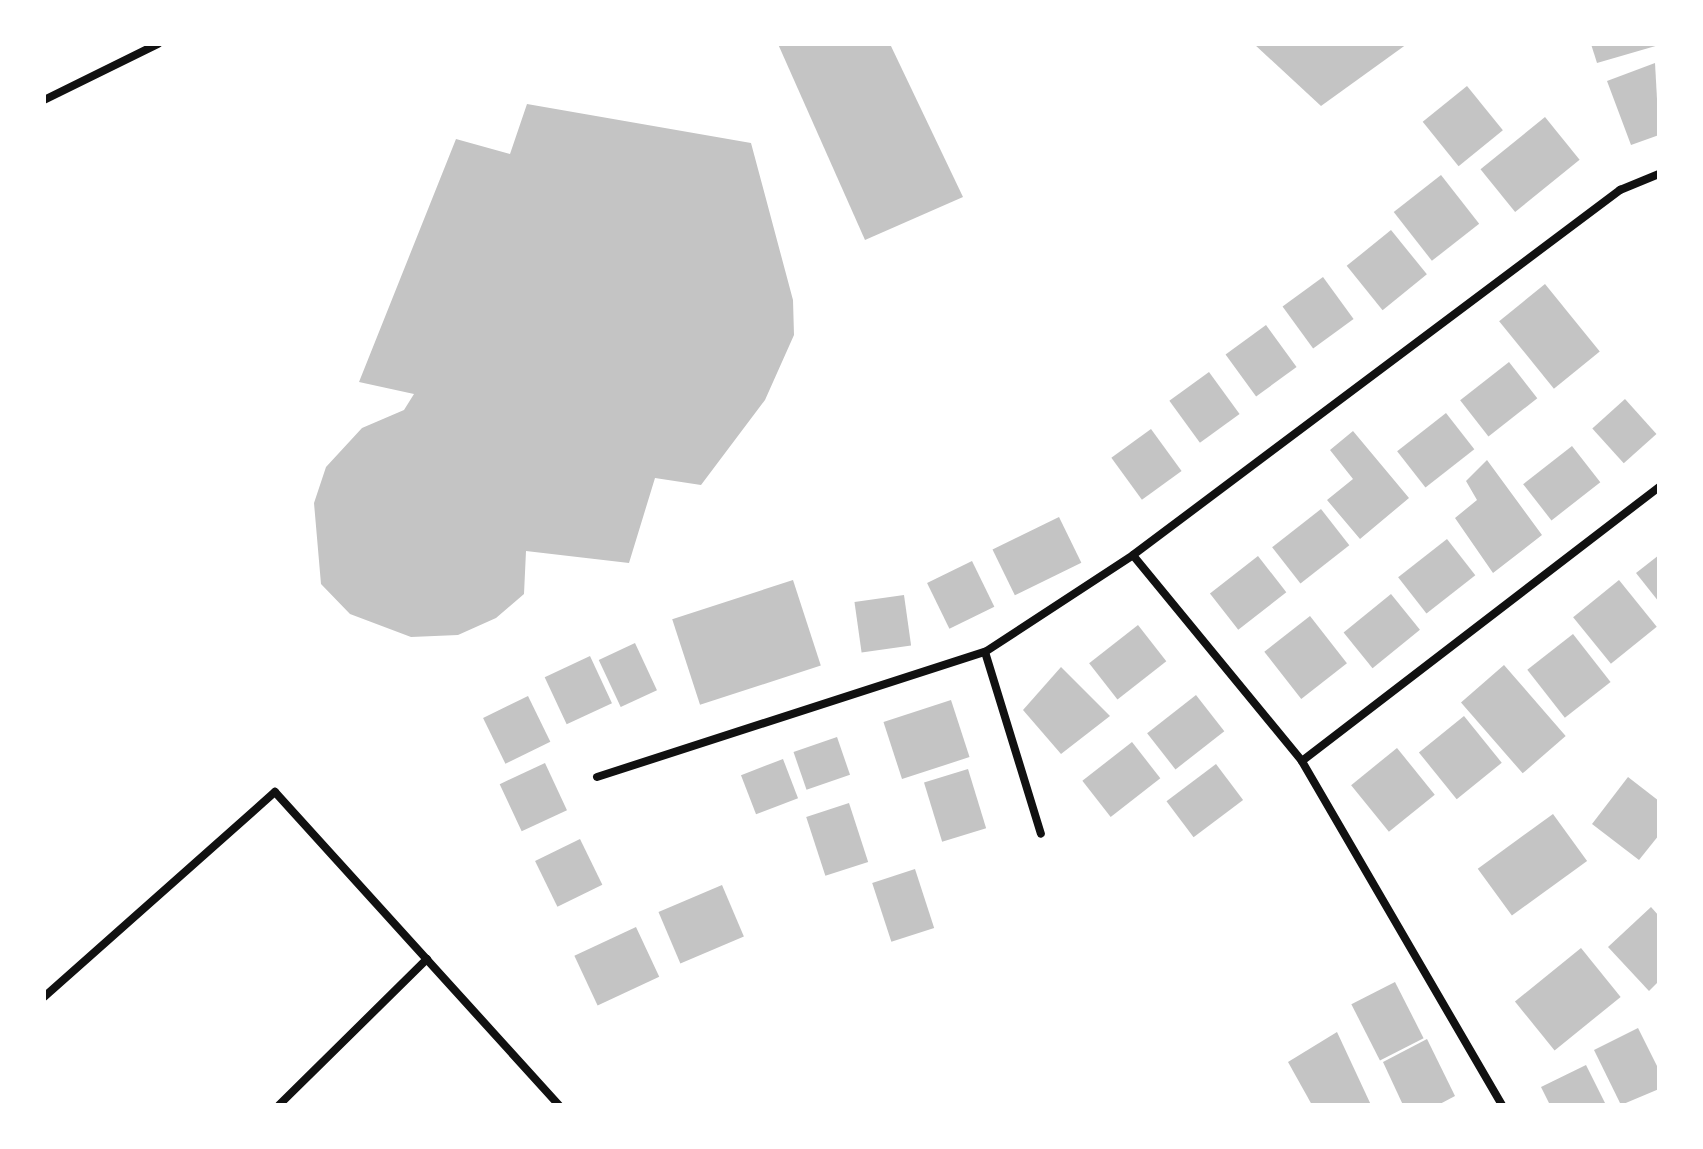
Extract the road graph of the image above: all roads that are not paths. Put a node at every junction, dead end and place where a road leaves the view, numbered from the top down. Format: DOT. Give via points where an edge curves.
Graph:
graph roads {
  1 [pos="158,44"];
  2 [pos="44,100"];
  3 [pos="1659,174"];
  4 [pos="1659,487"];
  5 [pos="1133,555"];
  6 [pos="985,652"];
  7 [pos="1302,761"];
  8 [pos="597,777"];
  9 [pos="1041,834"];
  10 [pos="427,959"];
  11 [pos="44,997"];
  12 [pos="279,1105"];
  13 [pos="559,1105"];
  14 [pos="1502,1105"];
  1 -- 2 [label="street"];
  3 -- 5 [label="street" via="1620,190"];
  4 -- 7 [label="street"];
  5 -- 6 [label="street"];
  5 -- 7 [label="street"];
  6 -- 8 [label="street"];
  6 -- 9 [label="street"];
  7 -- 14 [label="street"];
  10 -- 11 [label="street" via="275,792"];
  10 -- 12 [label="street"];
  10 -- 13 [label="street"];
}
